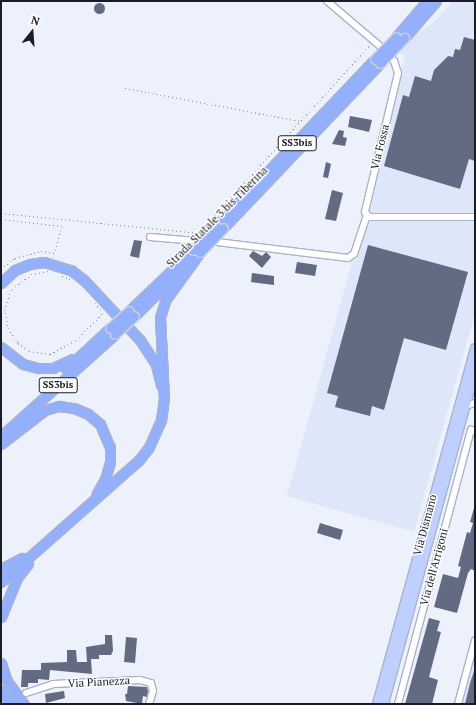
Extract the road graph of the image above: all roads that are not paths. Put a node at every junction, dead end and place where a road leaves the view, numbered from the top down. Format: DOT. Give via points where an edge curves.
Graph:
graph roads {
  1 [pos="327,1"];
  2 [pos="427,1"];
  3 [pos="436,1"];
  4 [pos="400,37"];
  5 [pos="367,215"];
  6 [pos="475,217"];
  7 [pos="150,237"];
  8 [pos="196,241"];
  9 [pos="217,242"];
  10 [pos="196,251"];
  11 [pos="1,283"];
  12 [pos="113,331"];
  13 [pos="1,347"];
  14 [pos="475,348"];
  15 [pos="475,371"];
  16 [pos="472,391"];
  17 [pos="164,399"];
  18 [pos="475,402"];
  19 [pos="465,406"];
  20 [pos="1,429"];
  21 [pos="473,431"];
  22 [pos="1,436"];
  23 [pos="1,444"];
  24 [pos="92,502"];
  25 [pos="431,518"];
  26 [pos="446,521"];
  27 [pos="44,544"];
  28 [pos="1,569"];
  29 [pos="1,582"];
  30 [pos="1,617"];
  31 [pos="475,640"];
  32 [pos="1,663"];
  33 [pos="1,680"];
  34 [pos="1,691"];
  35 [pos="26,694"];
  36 [pos="11,704"];
  37 [pos="19,704"];
  38 [pos="24,704"];
  39 [pos="149,704"];
  40 [pos="378,704"];
  41 [pos="384,704"];
  42 [pos="398,704"];
  43 [pos="458,704"];
  1 -- 5 [label="street, Via Fossa" via="376,42 394,61 398,73 365,212"];
  2 -- 4 [label="highway, Strada Statale 3 bis Tiberina / SS3bis"];
  3 -- 4 [label="highway, Strada Statale 3 bis Tiberina / SS3bis"];
  4 -- 10 [label="highway, Strada Statale 3 bis Tiberina / SS3bis, bridge"];
  5 -- 6 [label="street"];
  5 -- 9 [label="street, Via Fossa" via="354,254 348,258"];
  7 -- 8 [label="street"];
  10 -- 12 [label="highway, Strada Statale 3 bis Tiberina / SS3bis, bridge"];
  10 -- 17 [label="highway" via="166,299 160,317"];
  11 -- 17 [label="highway" via="15,270 30,264 71,270 84,280 140,340 156,365"];
  12 -- 13 [label="highway" via="69,362 53,368 23,364"];
  12 -- 20 [label="highway, Strada Statale 3 bis Tiberina / SS3bis"];
  12 -- 22 [label="highway, Strada Statale 3 bis Tiberina / SS3bis"];
  14 -- 25 [label="main road, Via Dismano"];
  15 -- 16 [label="main road, Via Dismano"];
  16 -- 19 [label="main road, Via Dismano"];
  17 -- 24 [label="highway" via="162,420 149,448"];
  18 -- 19 [label="street"];
  19 -- 25 [label="main road, Via Dismano"];
  21 -- 26 [label="street, Via dell'Arrigoni"];
  23 -- 24 [label="highway" via="45,410 60,406 88,414 100,424 110,447 106,479"];
  24 -- 27 [label="highway"];
  25 -- 26 [label="street"];
  25 -- 40 [label="main road, Via Dismano"];
  25 -- 41 [label="main road, Via Dismano"];
  26 -- 42 [label="street, Via dell'Arrigoni"];
  27 -- 28 [label="highway"];
  27 -- 29 [label="highway"];
  27 -- 30 [label="highway" via="17,578"];
  31 -- 43 [label="street"];
  32 -- 38 [label="highway" via="7,681"];
  33 -- 37 [label="highway"];
  34 -- 36 [label="highway"];
  35 -- 39 [label="street, Via Pianezza" via="53,684 140,680 151,683 153,691"];
}
